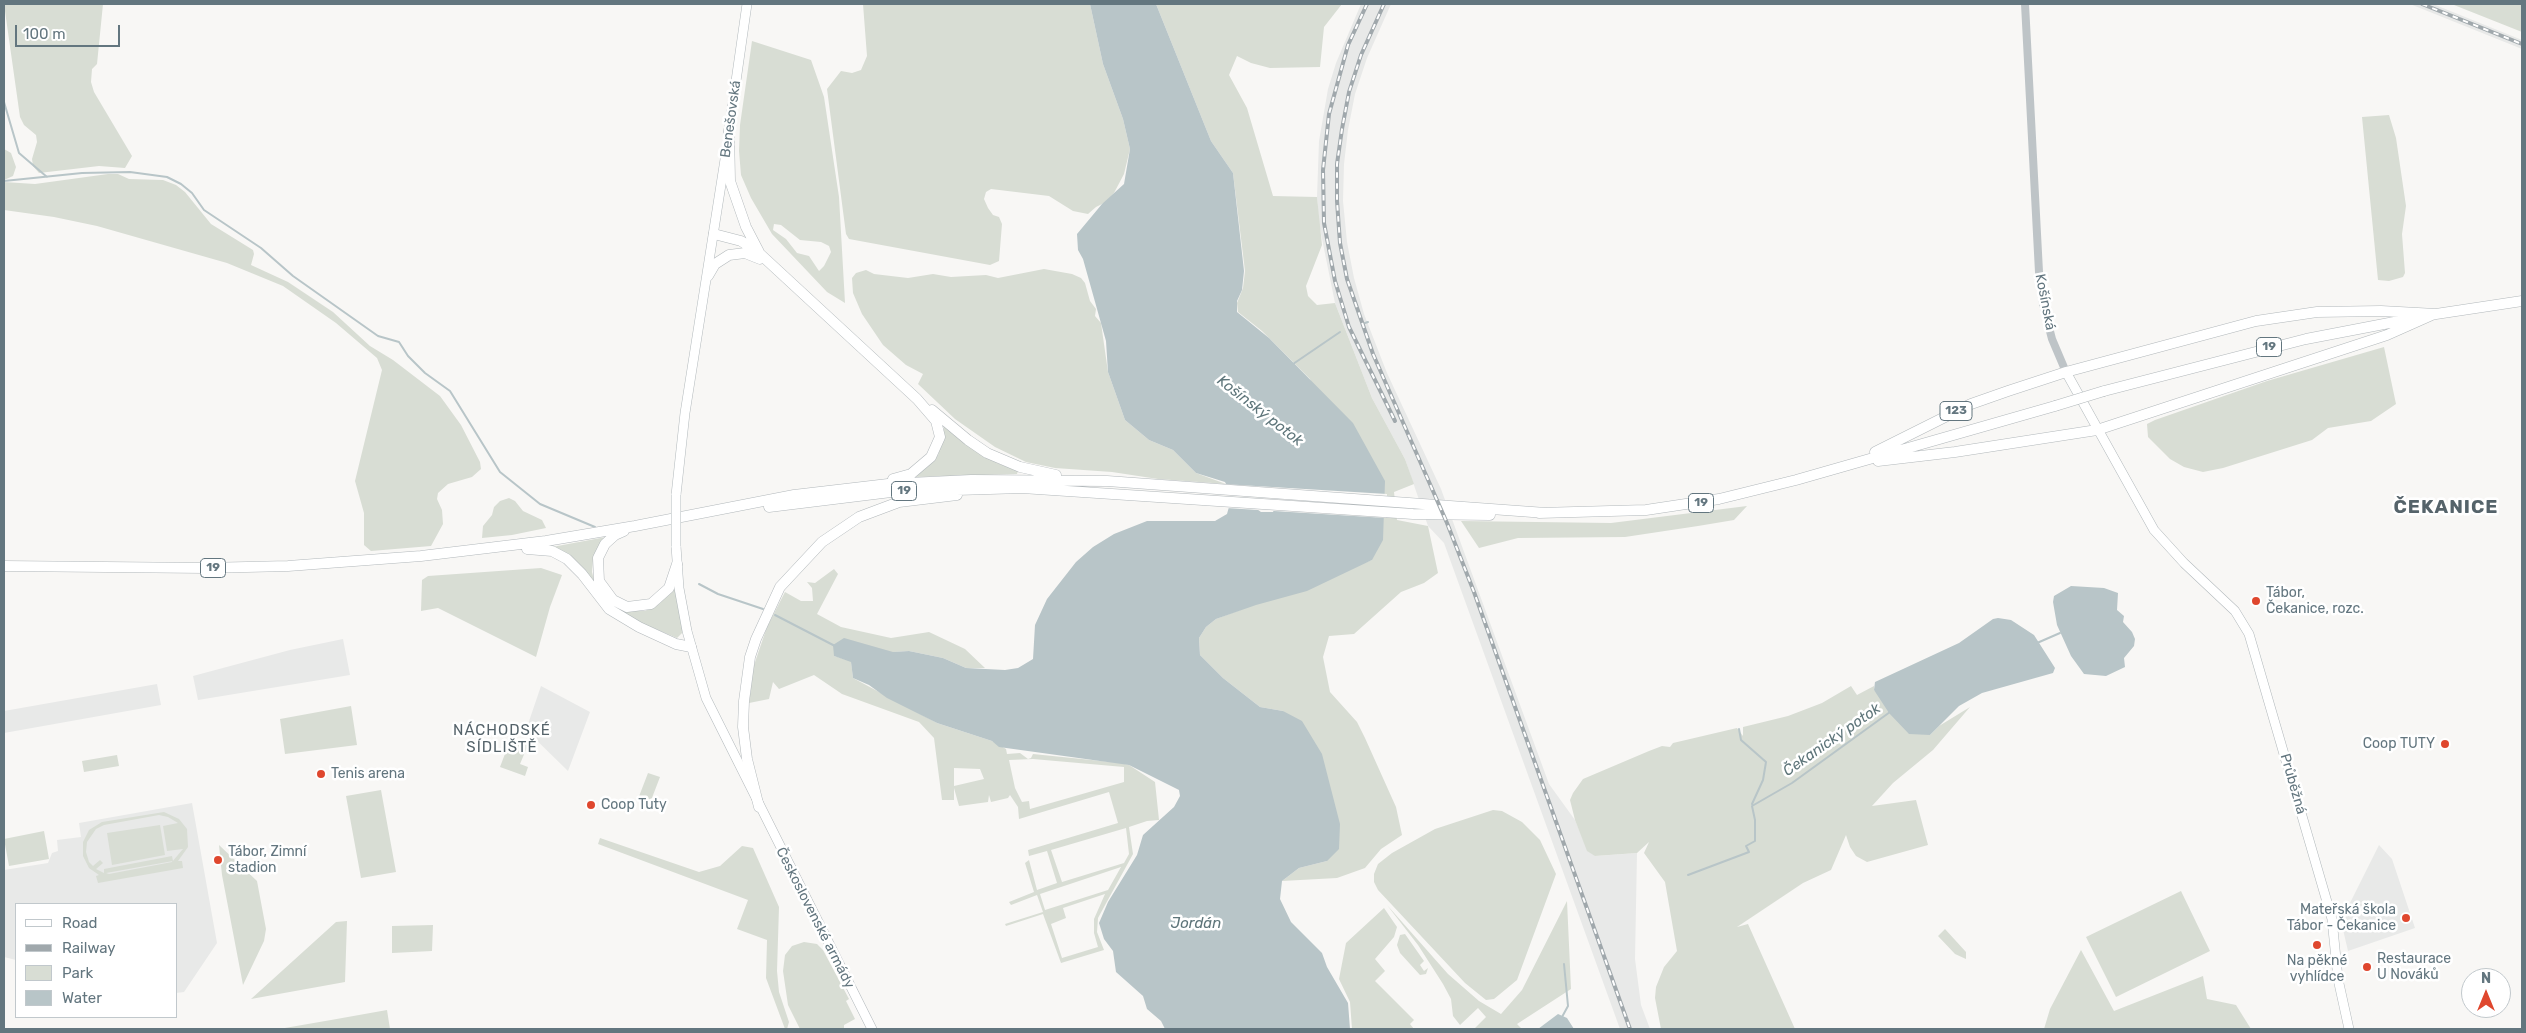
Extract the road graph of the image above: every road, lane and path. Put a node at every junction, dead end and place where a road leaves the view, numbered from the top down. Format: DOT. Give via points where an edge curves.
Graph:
graph roads {
  1 [pos="747,4"];
  2 [pos="2025,4"];
  3 [pos="729,130"];
  4 [pos="714,234"];
  5 [pos="759,253"];
  6 [pos="772,265"];
  7 [pos="708,276"];
  8 [pos="2522,301"];
  9 [pos="2436,314"];
  10 [pos="2066,372"];
  11 [pos="917,399"];
  12 [pos="2097,430"];
  13 [pos="1852,464"];
  14 [pos="1108,481"];
  15 [pos="833,490"];
  16 [pos="1109,493"];
  17 [pos="1546,513"];
  18 [pos="701,515"];
  19 [pos="635,526"];
  20 [pos="676,546"];
  21 [pos="467,551"];
  22 [pos="2184,563"];
  23 [pos="677,564"];
  24 [pos="4,566"];
  25 [pos="691,647"];
  26 [pos="759,807"];
  27 [pos="872,1029"];
  28 [pos="2349,1029"];
  1 -- 3 [label="main road, Benešovská"];
  2 -- 10 [label="street, Košínská" via="2039,272 2052,339"];
  3 -- 4 [label="main road, Benešovská"];
  3 -- 5 [label="main road" via="730,181"];
  4 -- 5 [label="main road" via="735,238"];
  4 -- 7 [label="main road, Benešovská"];
  5 -- 6 [label="main road"];
  6 -- 7 [label="main road" via="745,254 729,255 715,264"];
  6 -- 11 [label="main road"];
  7 -- 20 [label="main road, Benešovská, bridge" via="685,413 676,495"];
  8 -- 9 [label="main road, 19"];
  9 -- 10 [label="main road" via="2382,311 2283,315"];
  9 -- 12 [label="main road" via="2370,340"];
  9 -- 13 [label="main road, 19, bridge" via="2306,339 2104,391"];
  10 -- 12 [label="main road, Košínská"];
  10 -- 13 [label="main road, 123" via="1971,404"];
  11 -- 14 [label="main road" via="968,440 1005,461 1045,473"];
  11 -- 15 [label="main road" via="939,428 938,444 927,462 903,477"];
  12 -- 13 [label="main road" via="1923,457"];
  12 -- 22 [label="main road, Košínská" via="2154,530"];
  13 -- 17 [label="main road, 19" via="1764,489 1688,505 1625,512"];
  14 -- 15 [label="main road, 19" via="961,480"];
  14 -- 17 [label="main road, 19"];
  15 -- 18 [label="main road, 19"];
  16 -- 17 [label="main road, 19" via="1400,513"];
  16 -- 18 [label="main road, 19" via="1022,488 934,489"];
  16 -- 26 [label="main road" via="953,495 914,499 859,517 822,542 780,587 763,620 750,657 743,727 747,760"];
  18 -- 19 [label="main road, 19"];
  19 -- 21 [label="main road, 19"];
  19 -- 23 [label="main road" via="615,535 605,544 598,558 599,581 613,600 635,608 658,600 669,588"];
  20 -- 23 [label="main road, Československé armády"];
  21 -- 24 [label="main road, 19" via="288,566"];
  21 -- 25 [label="main road" via="552,550 582,574 609,609 639,627 676,644"];
  22 -- 28 [label="main road, Průběžná" via="2235,611 2249,634 2332,919 2338,979"];
  23 -- 25 [label="main road, Československé armády"];
  25 -- 26 [label="main road, Československé armády" via="706,698"];
  26 -- 27 [label="main road, Československé armády"];
}
